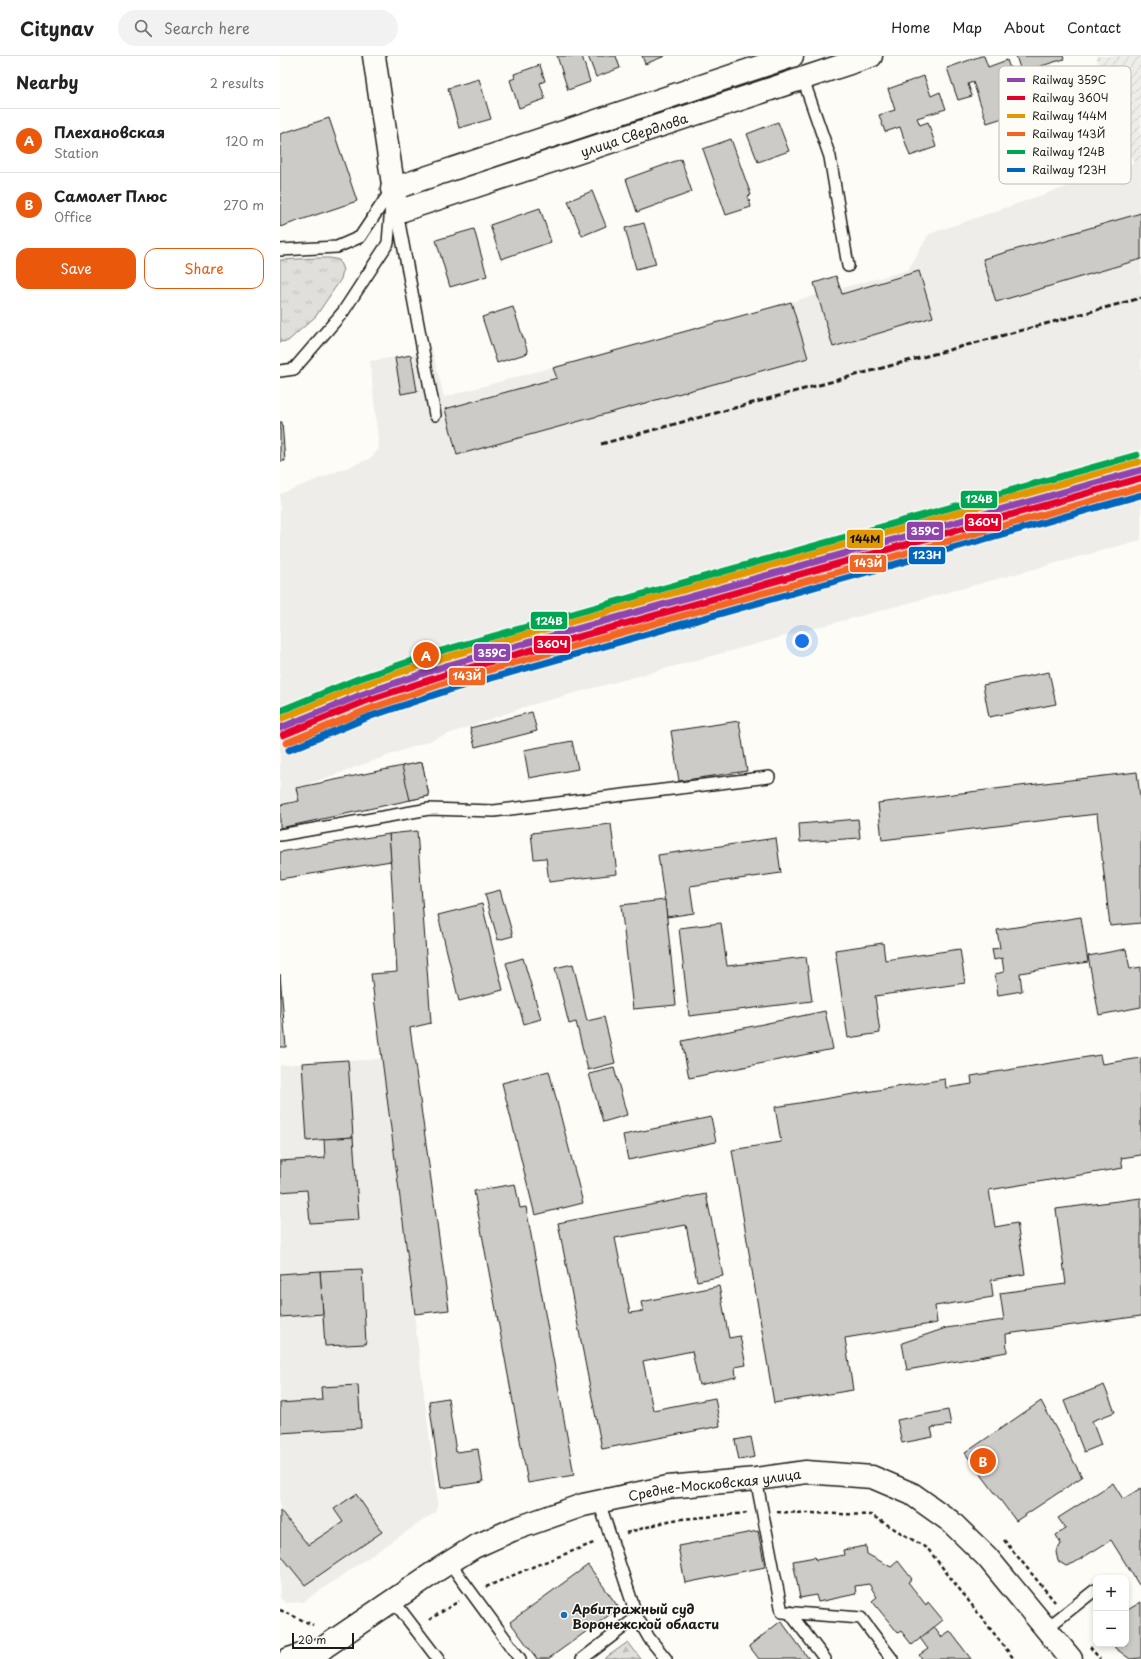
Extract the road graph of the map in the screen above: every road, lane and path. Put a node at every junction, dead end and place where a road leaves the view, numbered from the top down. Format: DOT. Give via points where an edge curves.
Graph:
graph roads {
  1 [pos="374,56"];
  2 [pos="792,56"];
  3 [pos="871,56"];
  4 [pos="803,79"];
  5 [pos="392,189"];
  6 [pos="397,212"];
  7 [pos="280,250"];
  8 [pos="848,266"];
  9 [pos="280,371"];
  10 [pos="435,415"];
  11 [pos="769,777"];
  12 [pos="280,835"];
  13 [pos="756,1479"];
  14 [pos="599,1502"];
  15 [pos="762,1512"];
  16 [pos="611,1537"];
  17 [pos="1004,1540"];
  18 [pos="449,1562"];
  19 [pos="1093,1592"];
  20 [pos="472,1593"];
  21 [pos="393,1600"];
  22 [pos="280,1610"];
  23 [pos="789,1612"];
  24 [pos="1065,1614"];
  25 [pos="637,1617"];
  26 [pos="313,1625"];
  27 [pos="1047,1628"];
  28 [pos="415,1629"];
  29 [pos="1087,1642"];
  30 [pos="316,1654"];
  31 [pos="289,1659"];
  32 [pos="438,1659"];
  33 [pos="520,1659"];
  34 [pos="582,1659"];
  35 [pos="666,1659"];
  36 [pos="825,1659"];
  37 [pos="892,1659"];
  38 [pos="1014,1659"];
  39 [pos="1071,1659"];
  40 [pos="1100,1659"];
  1 -- 5 [label="street"];
  2 -- 5 [label="street, улица Свердлова"];
  3 -- 4 [label="street, улица Свердлова"];
  4 -- 6 [label="street, улица Свердлова"];
  4 -- 8 [label="lane" via="830,157"];
  5 -- 6 [label="street"];
  5 -- 7 [label="lane" via="360,237 337,247"];
  5 -- 9 [label="lane" via="388,243 343,312 294,369"];
  6 -- 10 [label="lane"];
  11 -- 12 [label="lane" via="494,811 429,809"];
  13 -- 14 [label="street, Средне-Московская улица" via="668,1487"];
  13 -- 15 [label="lane"];
  13 -- 27 [label="street, Средне-Московская улица" via="806,1472 872,1476 912,1494 950,1521 987,1557"];
  14 -- 16 [label="lane"];
  14 -- 18 [label="street, Средне-Московская улица" via="512,1530"];
  15 -- 16 [label="path" via="672,1520"];
  15 -- 23 [label="lane" via="782,1612"];
  15 -- 38 [label="path" via="871,1516 922,1545 928,1549"];
  16 -- 20 [label="path"];
  16 -- 25 [label="lane"];
  17 -- 24 [label="path"];
  18 -- 20 [label="lane"];
  18 -- 21 [label="street, Средне-Московская улица"];
  19 -- 24 [label="lane"];
  20 -- 28 [label="path"];
  20 -- 33 [label="lane"];
  21 -- 28 [label="lane"];
  21 -- 30 [label="street, Средне-Московская улица"];
  22 -- 26 [label="path"];
  23 -- 36 [label="lane"];
  23 -- 37 [label="lane" via="861,1618"];
  24 -- 27 [label="lane"];
  25 -- 34 [label="lane"];
  25 -- 35 [label="lane" via="649,1638"];
  27 -- 39 [label="street, Средне-Московская улица"];
  28 -- 32 [label="lane"];
  29 -- 40 [label="path"];
  30 -- 31 [label="street, Средне-Московская улица"];
}
